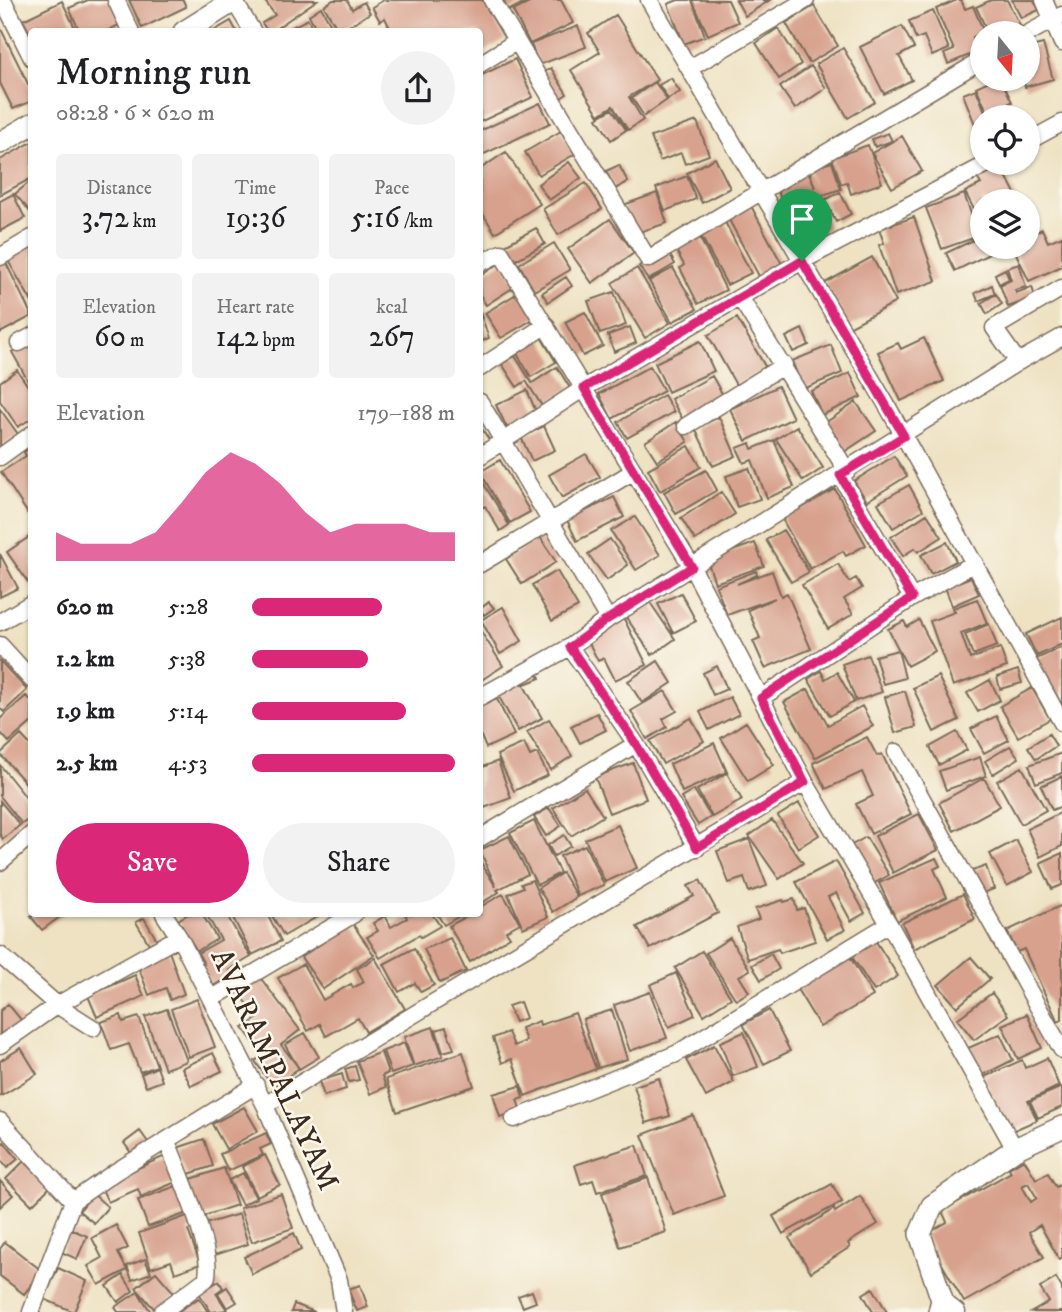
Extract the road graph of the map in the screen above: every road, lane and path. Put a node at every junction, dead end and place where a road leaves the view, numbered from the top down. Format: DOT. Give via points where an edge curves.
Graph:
graph roads {
  1 [pos="3,0"];
  2 [pos="116,0"];
  3 [pos="492,0"];
  4 [pos="649,0"];
  5 [pos="806,0"];
  6 [pos="1044,0"];
  7 [pos="234,1"];
  8 [pos="1057,17"];
  9 [pos="1040,27"];
  10 [pos="129,28"];
  11 [pos="190,28"];
  12 [pos="251,28"];
  13 [pos="517,41"];
  14 [pos="1062,43"];
  15 [pos="28,50"];
  16 [pos="483,62"];
  17 [pos="970,67"];
  18 [pos="690,68"];
  19 [pos="1062,123"];
  20 [pos="28,126"];
  21 [pos="1040,135"];
  22 [pos="0,143"];
  23 [pos="970,173"];
  24 [pos="761,190"];
  25 [pos="28,240"];
  26 [pos="0,257"];
  27 [pos="802,261"];
  28 [pos="483,262"];
  29 [pos="1062,288"];
  30 [pos="741,299"];
  31 [pos="546,325"];
  32 [pos="1062,337"];
  33 [pos="1018,362"];
  34 [pos="784,365"];
  35 [pos="483,366"];
  36 [pos="584,388"];
  37 [pos="483,407"];
  38 [pos="686,426"];
  39 [pos="904,436"];
  40 [pos="28,437"];
  41 [pos="503,440"];
  42 [pos="483,454"];
  43 [pos="0,457"];
  44 [pos="634,471"];
  45 [pos="844,473"];
  46 [pos="551,522"];
  47 [pos="483,562"];
  48 [pos="975,563"];
  49 [pos="692,567"];
  50 [pos="912,598"];
  51 [pos="28,605"];
  52 [pos="608,619"];
  53 [pos="0,622"];
  54 [pos="0,645"];
  55 [pos="570,647"];
  56 [pos="28,676"];
  57 [pos="483,695"];
  58 [pos="761,698"];
  59 [pos="1062,723"];
  60 [pos="636,744"];
  61 [pos="896,752"];
  62 [pos="805,782"];
  63 [pos="483,836"];
  64 [pos="28,838"];
  65 [pos="697,848"];
  66 [pos="0,862"];
  67 [pos="166,917"];
  68 [pos="349,917"];
  69 [pos="889,925"];
  70 [pos="179,937"];
  71 [pos="0,955"];
  72 [pos="211,999"];
  73 [pos="57,1005"];
  74 [pos="93,1028"];
  75 [pos="0,1045"];
  76 [pos="1062,1050"];
  77 [pos="256,1085"];
  78 [pos="265,1105"];
  79 [pos="514,1119"];
  80 [pos="0,1121"];
  81 [pos="1062,1127"];
  82 [pos="167,1141"];
  83 [pos="1015,1149"];
  84 [pos="73,1201"];
  85 [pos="946,1308"];
  86 [pos="31,1312"];
  87 [pos="162,1312"];
  88 [pos="344,1312"];
  1 -- 15 [label="street"];
  2 -- 10 [label="street"];
  3 -- 13 [label="street"];
  4 -- 18 [label="street"];
  5 -- 18 [label="street"];
  6 -- 8 [label="street"];
  7 -- 11 [label="street"];
  7 -- 12 [label="street"];
  8 -- 9 [label="street"];
  8 -- 14 [label="street"];
  13 -- 16 [label="street"];
  13 -- 24 [label="street" via="648,259"];
  17 -- 24 [label="street"];
  18 -- 24 [label="street"];
  19 -- 21 [label="street"];
  20 -- 22 [label="street"];
  23 -- 27 [label="street"];
  24 -- 27 [label="street"];
  25 -- 26 [label="street"];
  27 -- 30 [label="street"];
  27 -- 39 [label="street"];
  28 -- 31 [label="street" via="501,253"];
  29 -- 33 [label="street" via="994,328"];
  30 -- 34 [label="street"];
  30 -- 36 [label="street"];
  31 -- 35 [label="street"];
  31 -- 36 [label="street"];
  32 -- 33 [label="street"];
  33 -- 39 [label="street"];
  34 -- 38 [label="street"];
  34 -- 45 [label="street"];
  36 -- 41 [label="street"];
  36 -- 44 [label="street"];
  37 -- 41 [label="street"];
  39 -- 45 [label="street"];
  39 -- 48 [label="street"];
  40 -- 43 [label="street"];
  41 -- 42 [label="street"];
  41 -- 46 [label="street"];
  44 -- 46 [label="street"];
  44 -- 49 [label="street"];
  45 -- 49 [label="street"];
  45 -- 50 [label="street"];
  46 -- 47 [label="street"];
  46 -- 52 [label="street"];
  48 -- 50 [label="street"];
  48 -- 59 [label="street"];
  49 -- 52 [label="street"];
  49 -- 58 [label="street"];
  50 -- 58 [label="street"];
  51 -- 53 [label="street"];
  52 -- 55 [label="street"];
  54 -- 56 [label="street"];
  55 -- 57 [label="street"];
  55 -- 60 [label="street"];
  58 -- 62 [label="street"];
  60 -- 63 [label="street"];
  60 -- 65 [label="street"];
  61 -- 76 [label="street"];
  62 -- 65 [label="street"];
  62 -- 69 [label="street"];
  64 -- 66 [label="street"];
  65 -- 78 [label="street"];
  67 -- 70 [label="street"];
  68 -- 72 [label="street"];
  69 -- 79 [label="street" via="676,1054"];
  69 -- 83 [label="street"];
  70 -- 72 [label="street, AVARAMPALAYAM"];
  70 -- 73 [label="street, AVARAMPALAYAM"];
  71 -- 73 [label="street"];
  72 -- 77 [label="street, AVARAMPALAYAM"];
  73 -- 74 [label="street"];
  73 -- 75 [label="street, AVARAMPALAYAM"];
  77 -- 78 [label="street, AVARAMPALAYAM"];
  77 -- 82 [label="street"];
  78 -- 88 [label="street, AVARAMPALAYAM" via="339,1280"];
  80 -- 84 [label="street"];
  81 -- 83 [label="street"];
  82 -- 84 [label="street"];
  82 -- 87 [label="street" via="202,1237 209,1272"];
  83 -- 85 [label="street" via="932,1206 919,1234"];
  84 -- 86 [label="street"];
}
